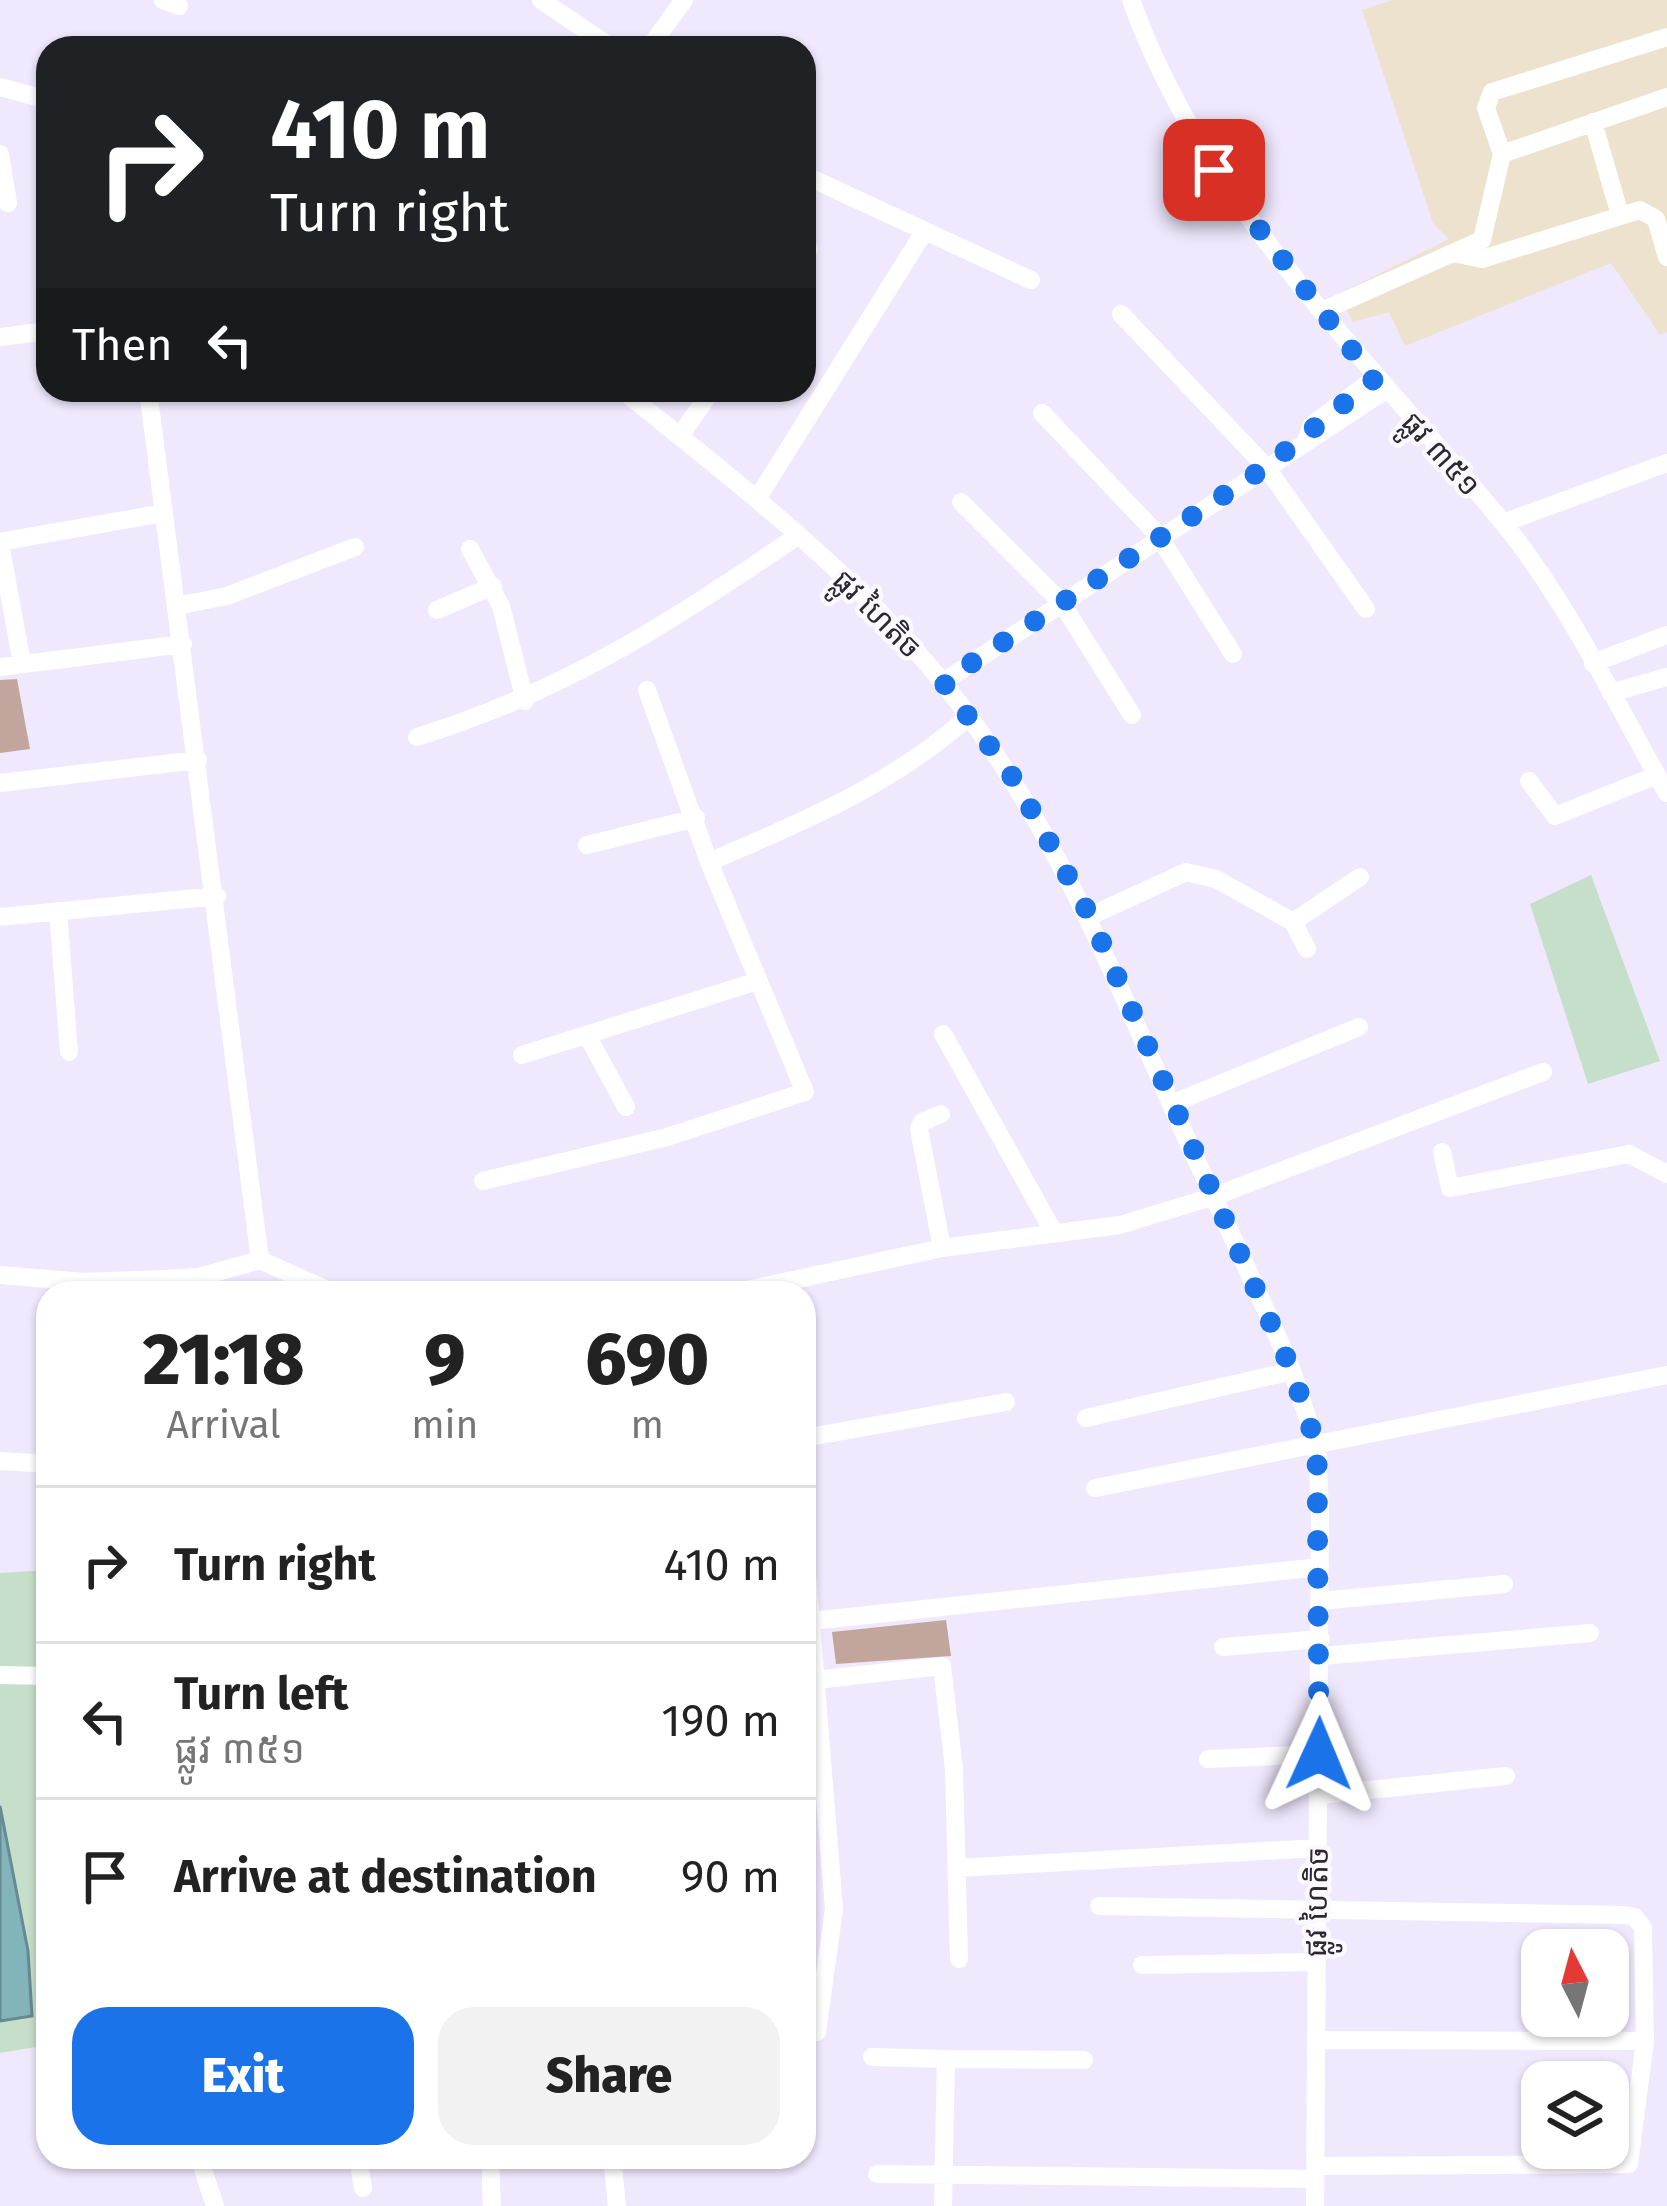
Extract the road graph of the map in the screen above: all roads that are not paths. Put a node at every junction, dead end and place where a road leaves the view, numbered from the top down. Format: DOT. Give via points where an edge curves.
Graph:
graph roads {
  1 [pos="541,0"];
  2 [pos="684,0"];
  3 [pos="1131,0"];
  4 [pos="594,36"];
  5 [pos="658,36"];
  6 [pos="1667,37"];
  7 [pos="0,87"];
  8 [pos="36,97"];
  9 [pos="1667,97"];
  10 [pos="1593,122"];
  11 [pos="0,154"];
  12 [pos="1502,154"];
  13 [pos="816,181"];
  14 [pos="8,202"];
  15 [pos="1620,215"];
  16 [pos="924,232"];
  17 [pos="1453,253"];
  18 [pos="1667,256"];
  19 [pos="1030,280"];
  20 [pos="1322,311"];
  21 [pos="1121,314"];
  22 [pos="36,332"];
  23 [pos="0,337"];
  24 [pos="1379,385"];
  25 [pos="150,402"];
  26 [pos="637,402"];
  27 [pos="704,402"];
  28 [pos="1042,413"];
  29 [pos="680,436"];
  30 [pos="1667,463"];
  31 [pos="1266,467"];
  32 [pos="757,499"];
  33 [pos="961,502"];
  34 [pos="164,513"];
  35 [pos="1503,523"];
  36 [pos="1158,535"];
  37 [pos="797,536"];
  38 [pos="0,543"];
  39 [pos="355,547"];
  40 [pos="470,549"];
  41 [pos="493,586"];
  42 [pos="1060,602"];
  43 [pos="178,606"];
  44 [pos="1366,609"];
  45 [pos="437,610"];
  46 [pos="1667,635"];
  47 [pos="183,644"];
  48 [pos="1232,654"];
  49 [pos="22,663"];
  50 [pos="1593,663"];
  51 [pos="0,667"];
  52 [pos="1667,677"];
  53 [pos="943,682"];
  54 [pos="647,690"];
  55 [pos="1611,693"];
  56 [pos="525,701"];
  57 [pos="1132,715"];
  58 [pos="968,717"];
  59 [pos="417,737"];
  60 [pos="198,760"];
  61 [pos="1529,781"];
  62 [pos="0,783"];
  63 [pos="1662,784"];
  64 [pos="696,818"];
  65 [pos="587,845"];
  66 [pos="709,862"];
  67 [pos="1360,877"];
  68 [pos="217,896"];
  69 [pos="58,911"];
  70 [pos="1090,916"];
  71 [pos="0,917"];
  72 [pos="1293,922"];
  73 [pos="1307,949"];
  74 [pos="758,981"];
  75 [pos="1359,1028"];
  76 [pos="944,1034"];
  77 [pos="587,1035"];
  78 [pos="69,1052"];
  79 [pos="522,1055"];
  80 [pos="1544,1072"];
  81 [pos="1171,1103"];
  82 [pos="626,1107"];
  83 [pos="941,1114"];
  84 [pos="1442,1152"];
  85 [pos="1667,1174"];
  86 [pos="483,1181"];
  87 [pos="1216,1196"];
  88 [pos="1053,1231"];
  89 [pos="941,1248"];
  90 [pos="260,1260"];
  91 [pos="0,1275"];
  92 [pos="42,1281"];
  93 [pos="210,1281"];
  94 [pos="307,1281"];
  95 [pos="791,1281"];
  96 [pos="1292,1371"];
  97 [pos="1667,1375"];
  98 [pos="1006,1402"];
  99 [pos="1086,1418"];
  100 [pos="816,1436"];
  101 [pos="1317,1447"];
  102 [pos="0,1461"];
  103 [pos="36,1463"];
  104 [pos="1095,1488"];
  105 [pos="1320,1567"];
  106 [pos="1504,1584"];
  107 [pos="1320,1601"];
  108 [pos="816,1620"];
  109 [pos="1589,1633"];
  110 [pos="1223,1647"];
  111 [pos="1321,1648"];
  112 [pos="0,1675"];
  113 [pos="36,1676"];
  114 [pos="816,1680"];
  115 [pos="816,1692"];
  116 [pos="1319,1754"];
  117 [pos="1208,1759"];
  118 [pos="1506,1776"];
  119 [pos="1320,1795"];
  120 [pos="1318,1849"];
  121 [pos="957,1868"];
  122 [pos="1100,1906"];
  123 [pos="1315,1911"];
  124 [pos="959,1959"];
  125 [pos="1316,1962"];
  126 [pos="1142,1965"];
  127 [pos="817,2032"];
  128 [pos="1316,2040"];
  129 [pos="1645,2041"];
  130 [pos="872,2056"];
  131 [pos="946,2059"];
  132 [pos="1084,2060"];
  133 [pos="203,2169"];
  134 [pos="360,2169"];
  135 [pos="490,2169"];
  136 [pos="613,2169"];
  137 [pos="1315,2172"];
  138 [pos="877,2174"];
  139 [pos="944,2176"];
  140 [pos="363,2188"];
  141 [pos="215,2206"];
  142 [pos="492,2206"];
  143 [pos="617,2206"];
  144 [pos="943,2206"];
  145 [pos="1315,2206"];
  1 -- 4 [label="street"];
  2 -- 5 [label="street"];
  3 -- 20 [label="street, ផ្លូវ ៣៥១" via="1169,94 1214,170"];
  6 -- 12 [label="street" via="1492,92 1486,108"];
  7 -- 8 [label="street"];
  9 -- 10 [label="street"];
  10 -- 12 [label="street"];
  10 -- 15 [label="street"];
  11 -- 14 [label="street"];
  12 -- 17 [label="street" via="1483,240"];
  13 -- 16 [label="street"];
  15 -- 17 [label="street" via="1482,260"];
  15 -- 18 [label="street" via="1640,210 1656,219"];
  16 -- 19 [label="street"];
  16 -- 32 [label="street"];
  17 -- 20 [label="street"];
  20 -- 24 [label="street, ផ្លូវ ៣៥១"];
  21 -- 31 [label="street"];
  22 -- 23 [label="street"];
  24 -- 31 [label="street" via="1312,425 1307,438"];
  24 -- 35 [label="street, ផ្លូវ ៣៥១"];
  25 -- 34 [label="street"];
  26 -- 29 [label="street, ផ្លូវ ហៃតិច"];
  27 -- 29 [label="street"];
  28 -- 36 [label="street"];
  29 -- 32 [label="street, ផ្លូវ ហៃតិច"];
  30 -- 35 [label="street"];
  31 -- 36 [label="street"];
  31 -- 44 [label="street"];
  32 -- 37 [label="street, ផ្លូវ ហៃតិច"];
  33 -- 42 [label="street"];
  34 -- 38 [label="street"];
  34 -- 43 [label="street"];
  35 -- 50 [label="street, ផ្លូវ ៣៥១"];
  36 -- 42 [label="street"];
  36 -- 48 [label="street"];
  37 -- 53 [label="street, ផ្លូវ ហៃតិច"];
  37 -- 56 [label="street" via="638,643"];
  38 -- 49 [label="street"];
  39 -- 43 [label="street" via="227,596"];
  40 -- 41 [label="street"];
  41 -- 45 [label="street"];
  41 -- 56 [label="street"];
  42 -- 53 [label="street"];
  42 -- 57 [label="street"];
  43 -- 47 [label="street"];
  46 -- 50 [label="street"];
  47 -- 49 [label="street"];
  47 -- 60 [label="street"];
  49 -- 51 [label="street"];
  50 -- 55 [label="street, ផ្លូវ ៣៥១"];
  52 -- 55 [label="street"];
  53 -- 58 [label="street, ផ្លូវ ហៃតិច"];
  54 -- 64 [label="street"];
  55 -- 63 [label="street, ផ្លូវ ៣៥១"];
  56 -- 59 [label="street"];
  58 -- 66 [label="street" via="855,797"];
  58 -- 70 [label="street, ផ្លូវ ហៃតិច" via="1016,782"];
  60 -- 62 [label="street"];
  60 -- 68 [label="street"];
  61 -- 63 [label="street" via="1555,817"];
  64 -- 65 [label="street"];
  64 -- 66 [label="street"];
  66 -- 74 [label="street"];
  67 -- 72 [label="street"];
  68 -- 69 [label="street"];
  68 -- 90 [label="street"];
  69 -- 71 [label="street"];
  69 -- 78 [label="street"];
  70 -- 72 [label="street" via="1186,872 1216,879"];
  70 -- 81 [label="street, ផ្លូវ ហៃតិច"];
  72 -- 73 [label="street"];
  74 -- 77 [label="street"];
  74 -- 86 [label="street" via="805,1092 667,1137"];
  75 -- 81 [label="street"];
  76 -- 88 [label="street"];
  77 -- 79 [label="street"];
  77 -- 82 [label="street"];
  80 -- 87 [label="street"];
  81 -- 87 [label="street, ផ្លូវ ហៃតិច"];
  83 -- 89 [label="street" via="919,1129"];
  84 -- 85 [label="street" via="1450,1188 1629,1154"];
  87 -- 88 [label="street" via="1120,1225"];
  87 -- 96 [label="street, ផ្លូវ ហៃតិច"];
  88 -- 89 [label="street"];
  89 -- 95 [label="street"];
  90 -- 93 [label="street"];
  90 -- 94 [label="street"];
  91 -- 92 [label="street"];
  96 -- 99 [label="street"];
  96 -- 101 [label="street, ផ្លូវ ហៃតិច"];
  97 -- 101 [label="street"];
  98 -- 100 [label="street"];
  101 -- 104 [label="street"];
  101 -- 105 [label="street, ផ្លូវ ហៃតិច"];
  102 -- 103 [label="street"];
  105 -- 107 [label="street, ផ្លូវ ហៃតិច"];
  105 -- 108 [label="street"];
  106 -- 107 [label="street"];
  107 -- 111 [label="street, ផ្លូវ ហៃតិច"];
  109 -- 111 [label="street"];
  110 -- 111 [label="street"];
  111 -- 116 [label="street, ផ្លូវ ហៃតិច"];
  112 -- 113 [label="street"];
  114 -- 121 [label="street" via="942,1666"];
  115 -- 127 [label="street" via="834,1909"];
  116 -- 117 [label="street"];
  116 -- 119 [label="street, ផ្លូវ ហៃតិច"];
  118 -- 119 [label="street"];
  119 -- 120 [label="street, ផ្លូវ ហៃតិច"];
  120 -- 121 [label="street"];
  120 -- 123 [label="street, ផ្លូវ ហៃតិច"];
  121 -- 124 [label="street"];
  122 -- 123 [label="street"];
  123 -- 125 [label="street, ផ្លូវ ហៃតិច"];
  123 -- 129 [label="street" via="1635,1917 1643,1928"];
  125 -- 126 [label="street"];
  125 -- 128 [label="street, ផ្លូវ ហៃតិច"];
  128 -- 129 [label="street"];
  128 -- 137 [label="street, ផ្លូវ ហៃតិច"];
  129 -- 137 [label="street" via="1634,2154 1623,2167"];
  130 -- 131 [label="street"];
  131 -- 132 [label="street"];
  131 -- 139 [label="street"];
  133 -- 141 [label="street"];
  134 -- 140 [label="street"];
  135 -- 142 [label="street"];
  136 -- 143 [label="street"];
  137 -- 139 [label="street"];
  137 -- 145 [label="street, ផ្លូវ ហៃតិច"];
  138 -- 139 [label="street"];
  139 -- 144 [label="street"];
}
